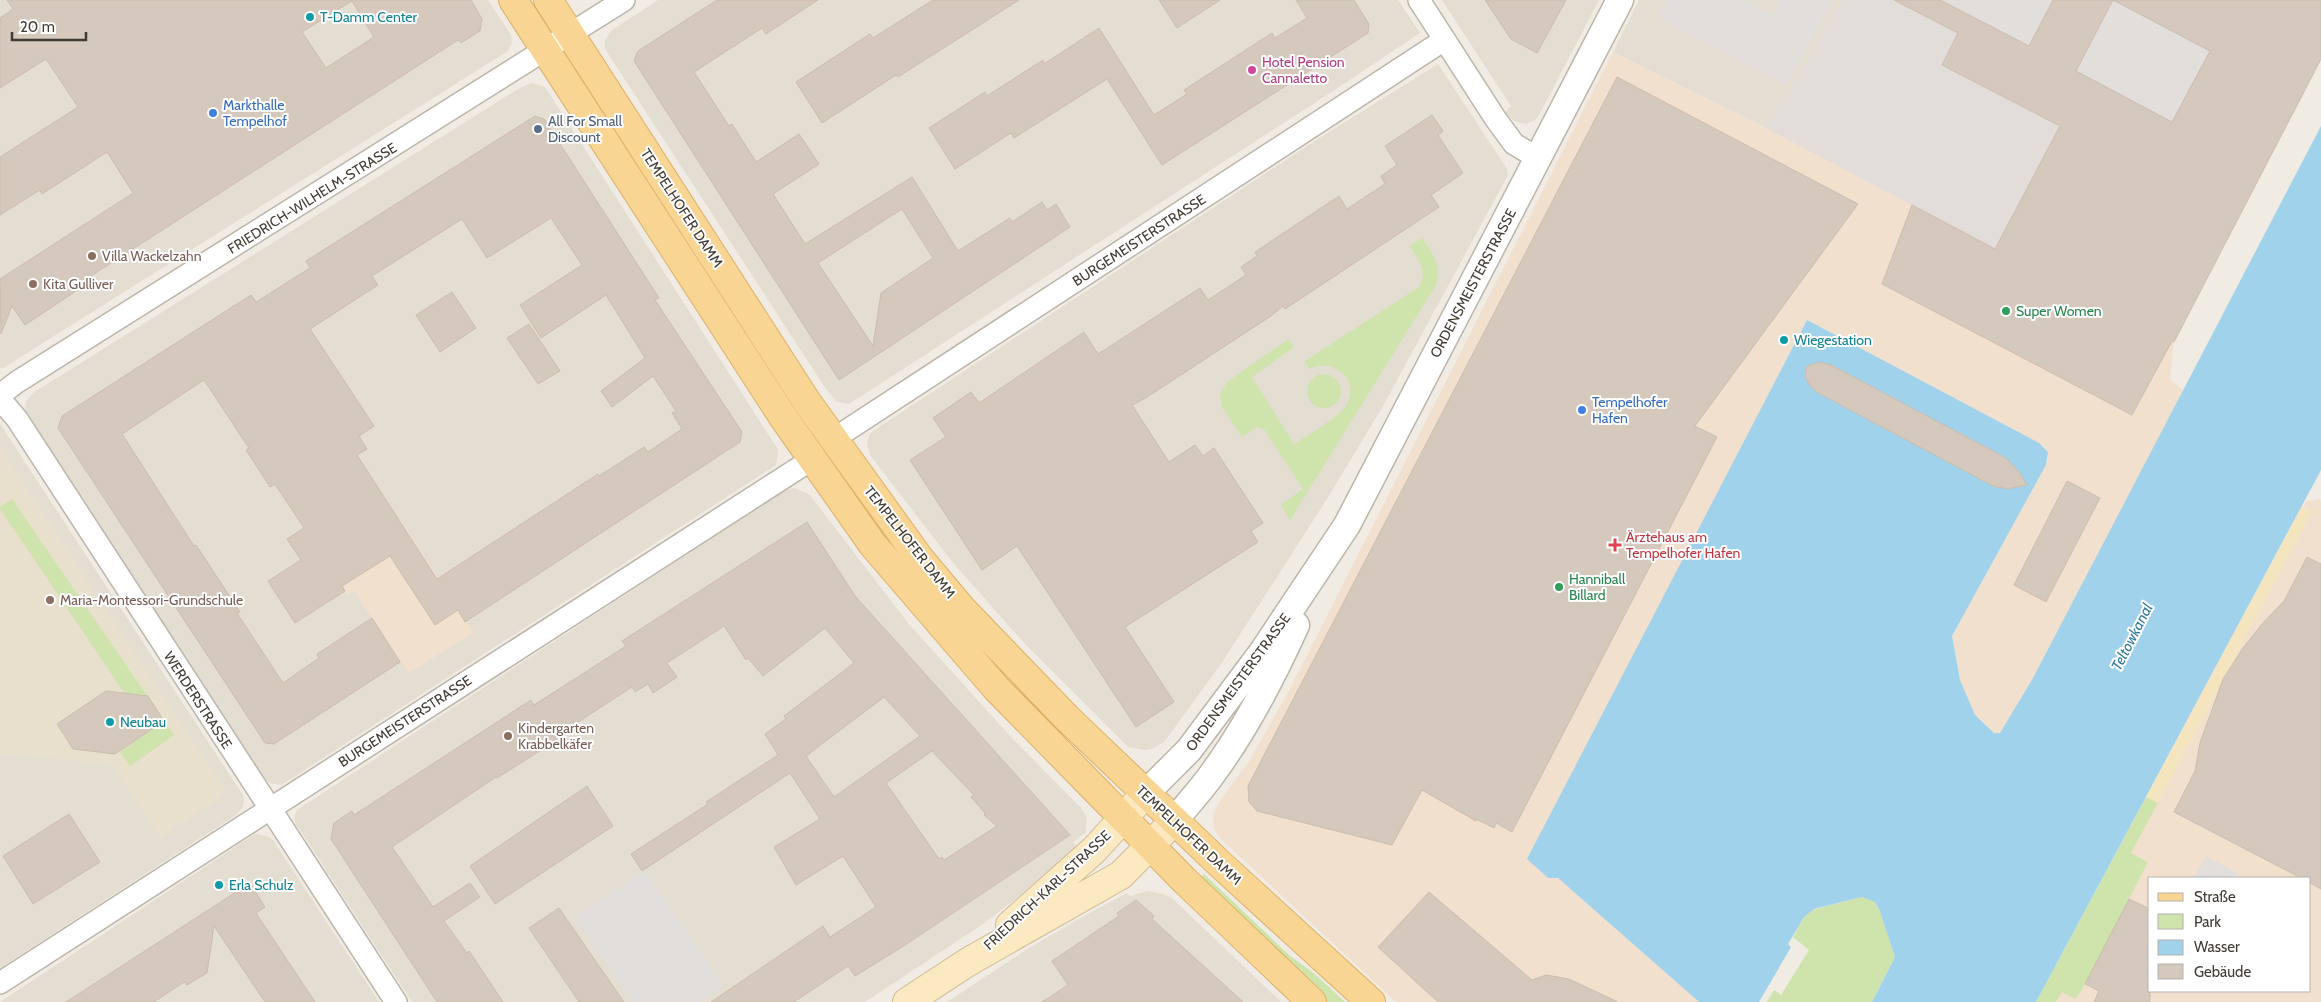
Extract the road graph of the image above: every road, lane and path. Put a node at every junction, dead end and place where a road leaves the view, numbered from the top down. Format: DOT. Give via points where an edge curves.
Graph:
graph roads {
  1 [pos="513,0"];
  2 [pos="548,0"];
  3 [pos="624,0"];
  4 [pos="1419,0"];
  5 [pos="1620,0"];
  6 [pos="570,35"];
  7 [pos="1444,40"];
  8 [pos="546,50"];
  9 [pos="1538,158"];
  10 [pos="0,397"];
  11 [pos="832,440"];
  12 [pos="811,460"];
  13 [pos="1323,564"];
  14 [pos="1145,794"];
  15 [pos="269,809"];
  16 [pos="1123,818"];
  17 [pos="1174,821"];
  18 [pos="1150,846"];
  19 [pos="968,962"];
  20 [pos="0,983"];
  21 [pos="396,1002"];
  22 [pos="907,1002"];
  23 [pos="1312,1002"];
  24 [pos="1371,1002"];
  1 -- 8 [label="main road, TEMPELHOFER DAMM"];
  2 -- 6 [label="main road, TEMPELHOFER DAMM"];
  3 -- 6 [label="street, FRIEDRICH-WILHELM-STRASSE"];
  4 -- 7 [label="street"];
  5 -- 9 [label="street, ORDENSMEISTERSTRASSE"];
  6 -- 8 [label="street, FRIEDRICH-WILHELM-STRASSE"];
  6 -- 11 [label="main road, TEMPELHOFER DAMM"];
  7 -- 9 [label="street" via="1514,144"];
  7 -- 11 [label="street, BURGEMEISTERSTRASSE"];
  8 -- 10 [label="street, FRIEDRICH-WILHELM-STRASSE" via="17,382"];
  8 -- 12 [label="main road, TEMPELHOFER DAMM"];
  9 -- 13 [label="street, ORDENSMEISTERSTRASSE" via="1347,525"];
  10 -- 15 [label="street, WERDERSTRASSE"];
  11 -- 14 [label="main road, TEMPELHOFER DAMM" via="920,559 962,609 1066,718"];
  12 -- 15 [label="street, BURGEMEISTERSTRASSE"];
  12 -- 16 [label="main road, TEMPELHOFER DAMM" via="874,545 958,646"];
  13 -- 14 [label="street, ORDENSMEISTERSTRASSE" via="1189,750"];
  13 -- 17 [label="street, ORDENSMEISTERSTRASSE" via="1283,654 1253,708 1212,774"];
  14 -- 16 [label="main road, FRIEDRICH-KARL-STRASSE"];
  14 -- 17 [label="main road, TEMPELHOFER DAMM"];
  15 -- 20 [label="street, BURGEMEISTERSTRASSE"];
  15 -- 21 [label="street, WERDERSTRASSE"];
  16 -- 18 [label="main road, TEMPELHOFER DAMM"];
  16 -- 19 [label="main road, FRIEDRICH-KARL-STRASSE" via="1094,850"];
  17 -- 18 [label="main road, ORDENSMEISTERSTRASSE"];
  17 -- 24 [label="main road, TEMPELHOFER DAMM"];
  18 -- 19 [label="main road, FRIEDRICH-KARL-STRASSE" via="1121,875"];
  18 -- 23 [label="main road, TEMPELHOFER DAMM"];
  19 -- 22 [label="main road, FRIEDRICH-KARL-STRASSE"];
}
